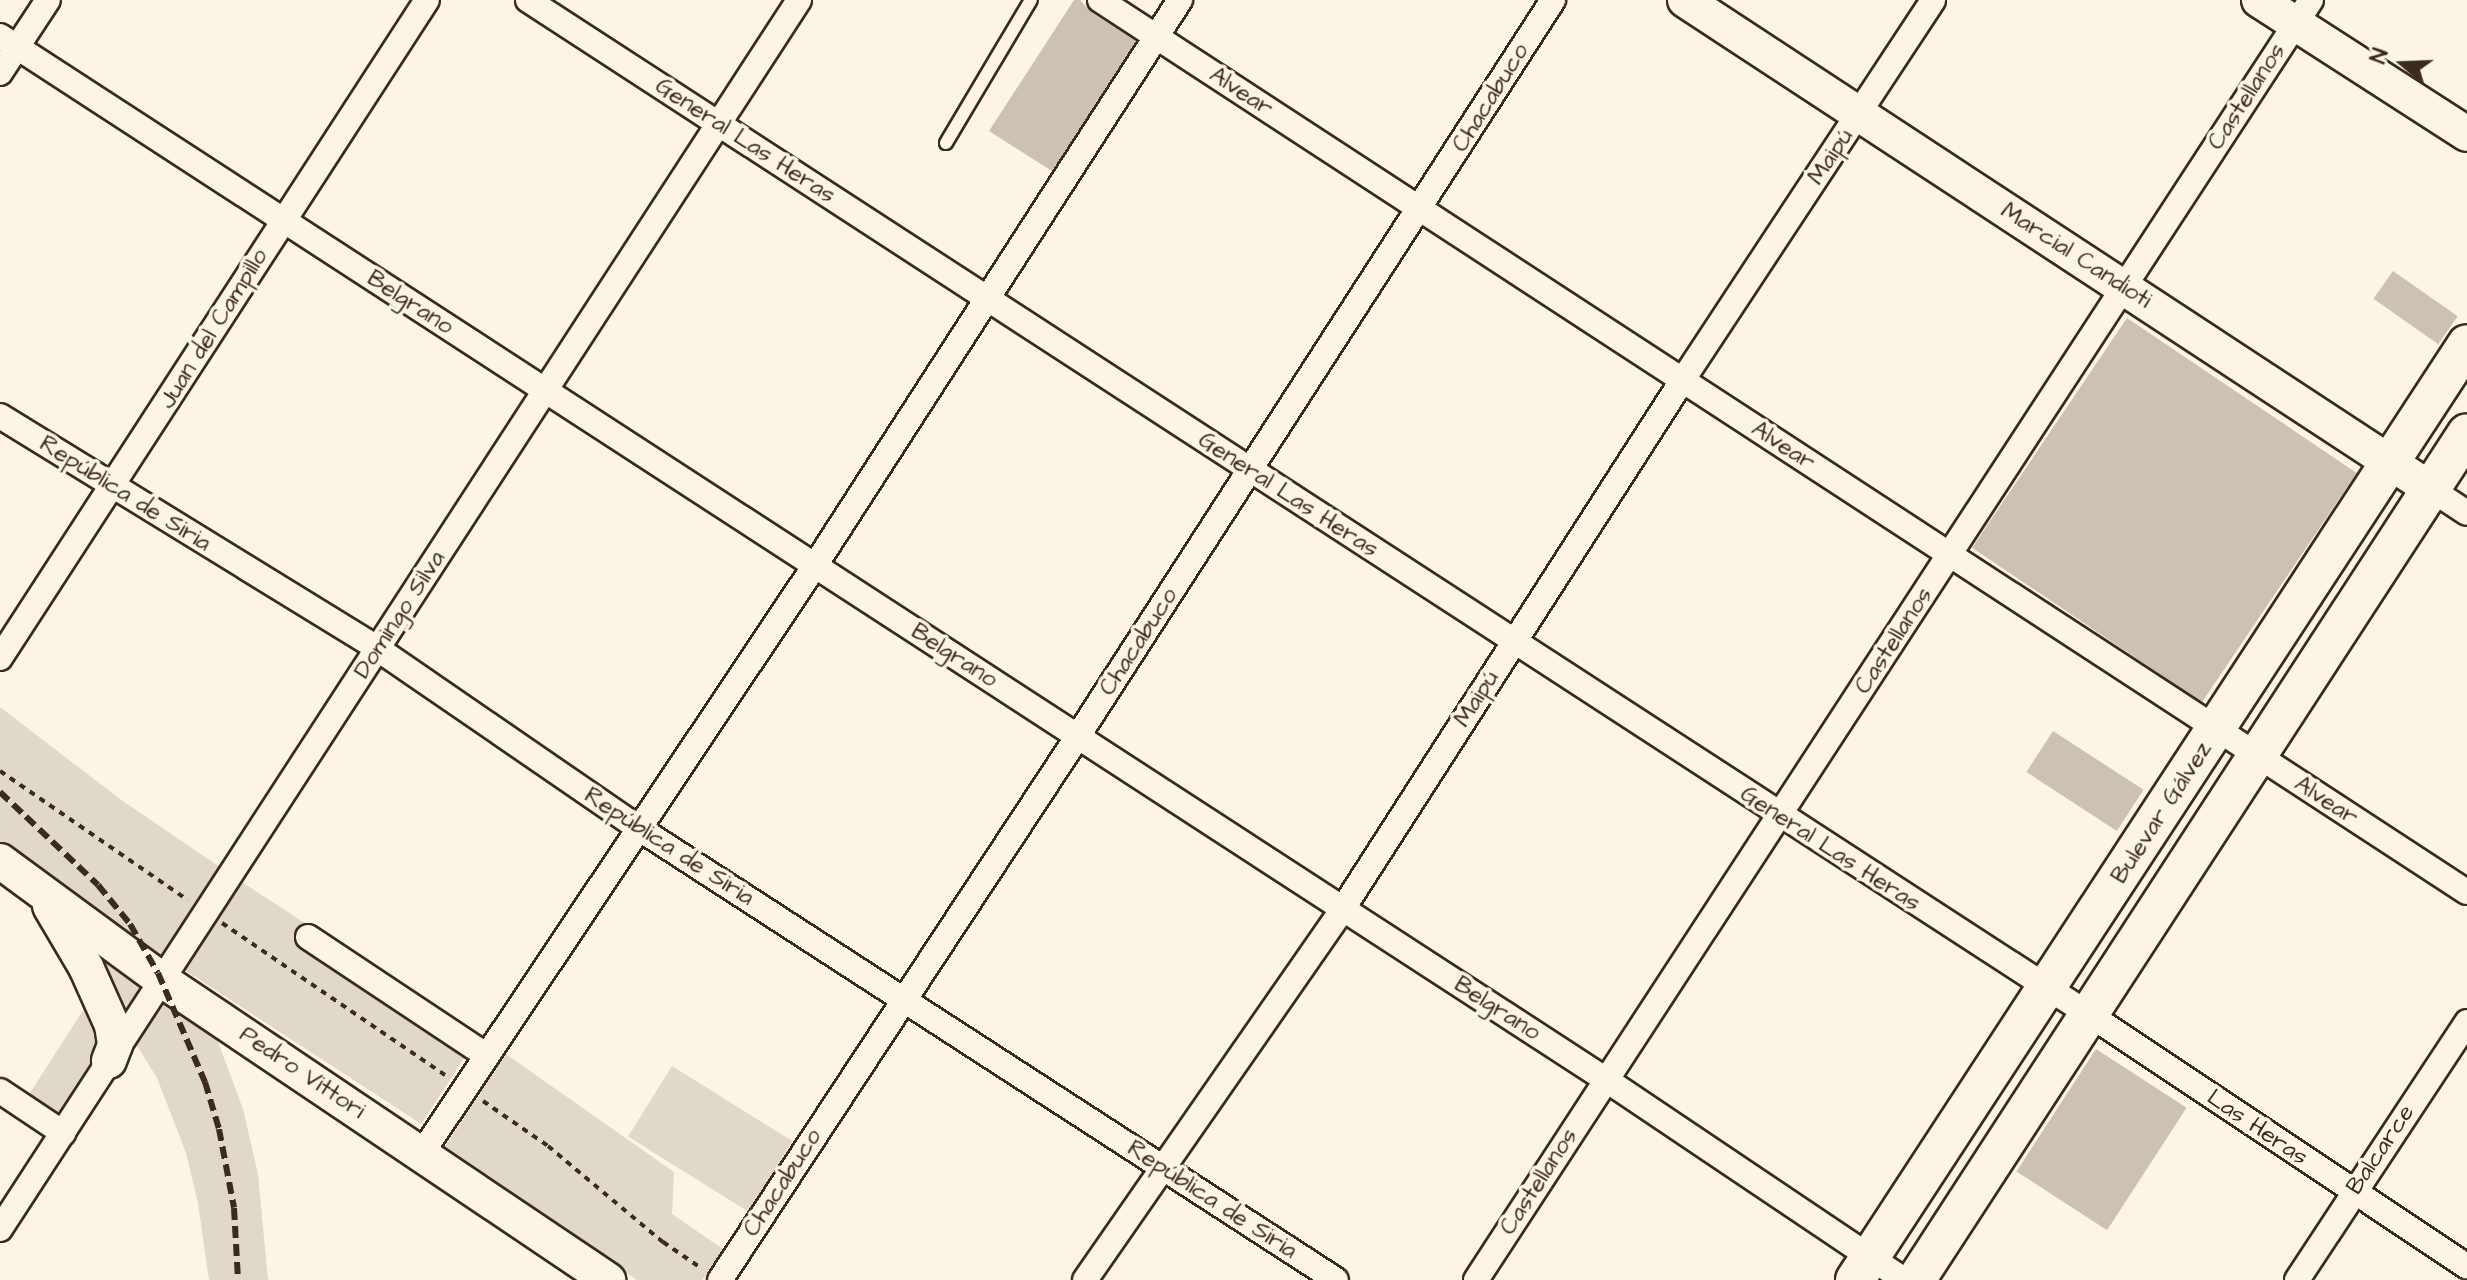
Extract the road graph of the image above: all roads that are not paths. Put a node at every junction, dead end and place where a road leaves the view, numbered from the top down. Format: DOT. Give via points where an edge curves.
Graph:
graph roads {
  1 [pos="48,0"];
  2 [pos="427,0"];
  3 [pos="528,0"];
  4 [pos="799,0"];
  5 [pos="1031,0"];
  6 [pos="1100,0"];
  7 [pos="1180,0"];
  8 [pos="1553,0"];
  9 [pos="1685,0"];
  10 [pos="1933,0"];
  11 [pos="2259,0"];
  12 [pos="2303,12"];
  13 [pos="1156,37"];
  14 [pos="8,41"];
  15 [pos="0,73"];
  16 [pos="1860,113"];
  17 [pos="719,125"];
  18 [pos="2467,134"];
  19 [pos="946,143"];
  20 [pos="1420,209"];
  21 [pos="283,221"];
  22 [pos="2123,287"];
  23 [pos="987,299"];
  24 [pos="2467,344"];
  25 [pos="1682,381"];
  26 [pos="545,391"];
  27 [pos="0,416"];
  28 [pos="2467,433"];
  29 [pos="2389,462"];
  30 [pos="1250,470"];
  31 [pos="114,488"];
  32 [pos="2429,488"];
  33 [pos="2467,513"];
  34 [pos="1951,554"];
  35 [pos="814,567"];
  36 [pos="1514,643"];
  37 [pos="378,649"];
  38 [pos="0,658"];
  39 [pos="2216,730"];
  40 [pos="1078,736"];
  41 [pos="2259,757"];
  42 [pos="1780,816"];
  43 [pos="640,829"];
  44 [pos="13,870"];
  45 [pos="2467,892"];
  46 [pos="1342,910"];
  47 [pos="308,937"];
  48 [pos="162,980"];
  49 [pos="2047,990"];
  50 [pos="904,999"];
  51 [pos="2090,1015"];
  52 [pos="2467,1022"];
  53 [pos="487,1056"];
  54 [pos="109,1061"];
  55 [pos="1605,1079"];
  56 [pos="0,1091"];
  57 [pos="63,1133"];
  58 [pos="422,1153"];
  59 [pos="1165,1169"];
  60 [pos="2352,1193"];
  61 [pos="0,1229"];
  62 [pos="2467,1266"];
  63 [pos="1862,1269"];
  64 [pos="608,1280"];
  65 [pos="720,1280"];
  66 [pos="1085,1280"];
  67 [pos="1336,1280"];
  68 [pos="1476,1280"];
  69 [pos="1904,1280"];
  70 [pos="1916,1280"];
  71 [pos="2297,1280"];
  1 -- 14 [label="street"];
  2 -- 21 [label="street, Juan del Campillo"];
  3 -- 17 [label="street, General Las Heras"];
  4 -- 17 [label="street, Domingo Silva"];
  5 -- 19 [label="lane"];
  6 -- 13 [label="street, Alvear"];
  7 -- 13 [label="street"];
  8 -- 20 [label="street, Chacabuco"];
  9 -- 16 [label="main road, Marcial Candioti"];
  10 -- 16 [label="street, Maipú"];
  11 -- 12 [label="main road"];
  12 -- 18 [label="main road"];
  12 -- 22 [label="street, Castellanos"];
  13 -- 20 [label="street, Alvear"];
  13 -- 23 [label="street"];
  14 -- 15 [label="street"];
  14 -- 21 [label="street, Belgrano"];
  16 -- 22 [label="main road, Marcial Candioti"];
  16 -- 25 [label="street, Maipú"];
  17 -- 23 [label="street, General Las Heras"];
  17 -- 26 [label="street, Domingo Silva"];
  20 -- 25 [label="street, Alvear"];
  20 -- 30 [label="street, Chacabuco"];
  21 -- 26 [label="street, Belgrano"];
  21 -- 31 [label="street, Juan del Campillo"];
  22 -- 29 [label="main road, Marcial Candioti"];
  22 -- 34 [label="street, Castellanos"];
  23 -- 30 [label="street, General Las Heras"];
  23 -- 35 [label="street"];
  24 -- 29 [label="main road, Bulevar Gálvez"];
  25 -- 34 [label="street, Alvear"];
  25 -- 36 [label="street, Maipú"];
  26 -- 35 [label="street, Belgrano"];
  26 -- 37 [label="street, Domingo Silva"];
  27 -- 31 [label="street, República de Siria"];
  28 -- 32 [label="main road, Bulevar Gálvez"];
  29 -- 32 [label="main road, Marcial Candioti"];
  29 -- 39 [label="main road, Bulevar Gálvez"];
  30 -- 36 [label="street, General Las Heras"];
  30 -- 40 [label="street, Chacabuco"];
  31 -- 37 [label="street, República de Siria"];
  31 -- 38 [label="street, Juan del Campillo"];
  32 -- 33 [label="street, Marcial Candioti"];
  32 -- 41 [label="main road, Bulevar Gálvez"];
  34 -- 39 [label="street, Alvear"];
  34 -- 42 [label="street, Castellanos"];
  35 -- 40 [label="street, Belgrano"];
  35 -- 43 [label="street"];
  36 -- 42 [label="street, General Las Heras"];
  36 -- 46 [label="street, Maipú"];
  37 -- 43 [label="street, República de Siria"];
  37 -- 48 [label="street, Domingo Silva"];
  39 -- 41 [label="street, Alvear"];
  39 -- 49 [label="main road, Bulevar Gálvez"];
  40 -- 46 [label="street, Belgrano"];
  40 -- 50 [label="street, Chacabuco"];
  41 -- 45 [label="street, Alvear"];
  41 -- 51 [label="main road, Bulevar Gálvez"];
  42 -- 49 [label="street, General Las Heras"];
  42 -- 55 [label="street, Castellanos"];
  43 -- 50 [label="street, República de Siria"];
  43 -- 53 [label="street"];
  44 -- 48 [label="main road, Pedro Vittori"];
  44 -- 54 [label="main road" via="61,922 96,988 115,1035"];
  46 -- 55 [label="street, Belgrano"];
  46 -- 59 [label="street, Maipú"];
  47 -- 53 [label="street"];
  48 -- 54 [label="street, Domingo Silva"];
  48 -- 58 [label="main road, Pedro Vittori"];
  49 -- 51 [label="street, Las Heras"];
  49 -- 63 [label="main road, Bulevar Gálvez"];
  50 -- 59 [label="street, República de Siria"];
  50 -- 65 [label="street, Chacabuco"];
  51 -- 60 [label="street, Las Heras"];
  51 -- 70 [label="main road, Bulevar Gálvez"];
  52 -- 60 [label="street, Balcarce"];
  53 -- 58 [label="street"];
  54 -- 57 [label="street, Domingo Silva"];
  55 -- 63 [label="street, Belgrano"];
  55 -- 68 [label="street, Castellanos"];
  56 -- 57 [label="street"];
  57 -- 61 [label="street, Domingo Silva"];
  58 -- 64 [label="main road, Pedro Vittori"];
  59 -- 66 [label="street, Maipú"];
  59 -- 67 [label="street, República de Siria"];
  60 -- 62 [label="street, Las Heras"];
  60 -- 71 [label="street, Balcarce"];
  63 -- 69 [label="street, Belgrano"];
}
